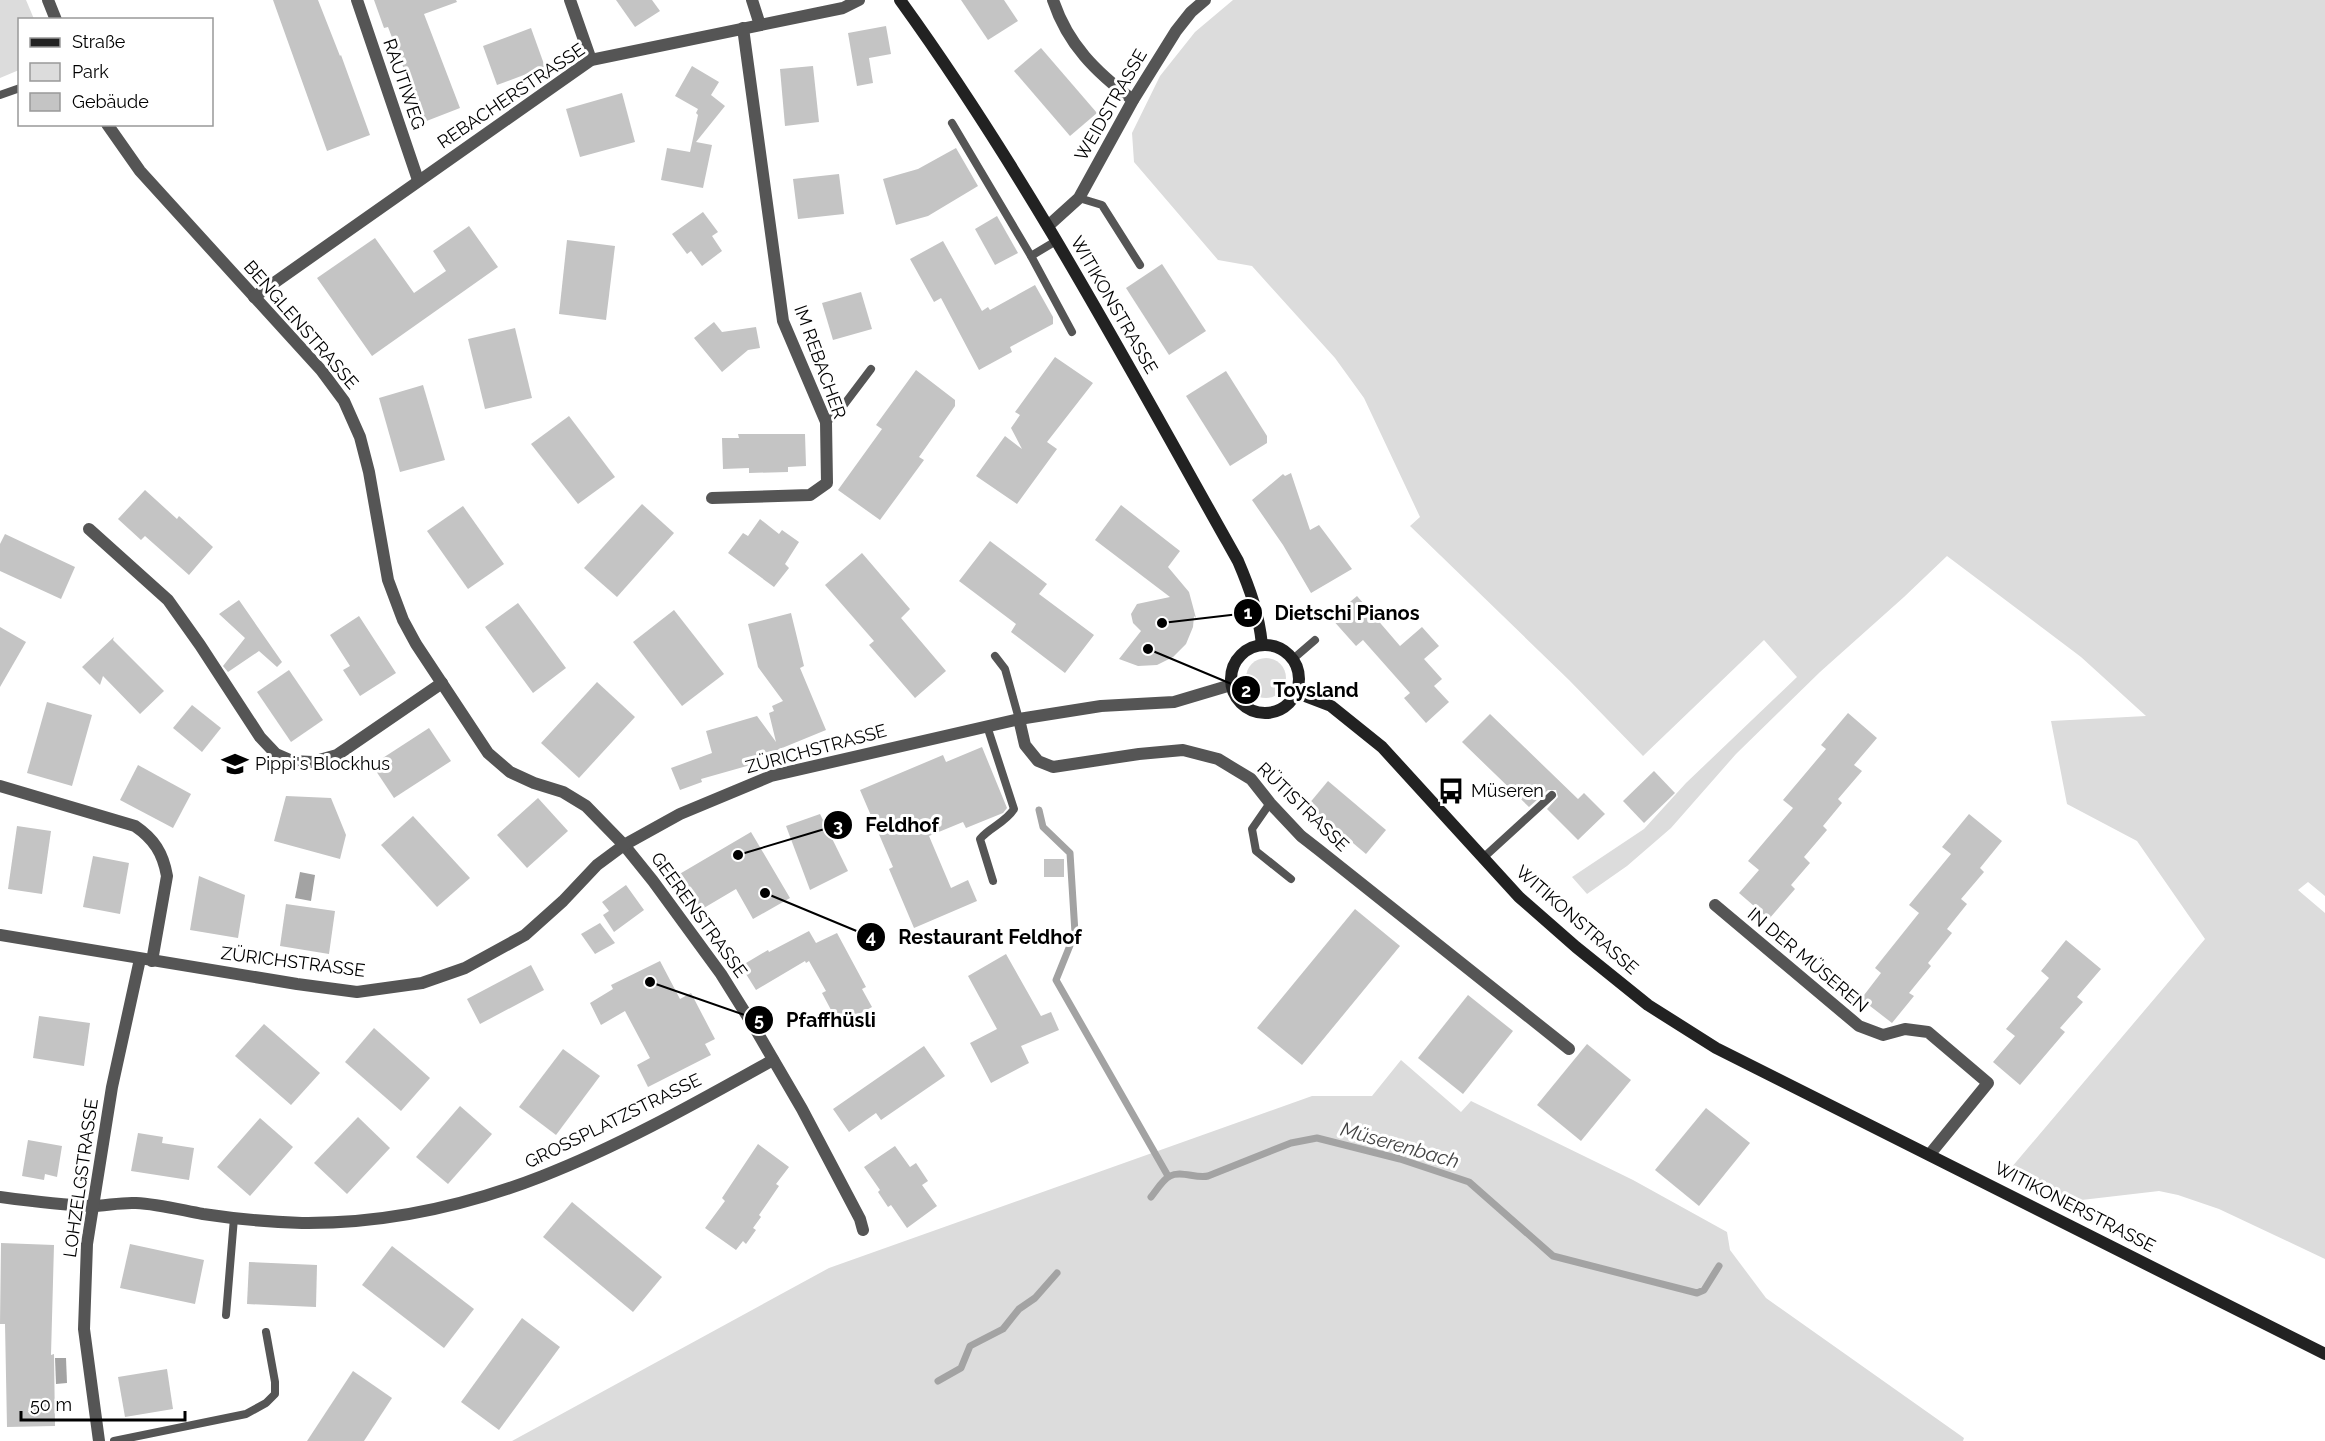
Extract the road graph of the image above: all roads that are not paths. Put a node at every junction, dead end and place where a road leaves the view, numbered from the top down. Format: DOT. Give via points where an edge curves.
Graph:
graph roads {
  1 [pos="48,0"];
  2 [pos="357,0"];
  3 [pos="570,0"];
  4 [pos="752,0"];
  5 [pos="859,0"];
  6 [pos="900,0"];
  7 [pos="1053,0"];
  8 [pos="1204,0"];
  9 [pos="55,18"];
  10 [pos="760,25"];
  11 [pos="743,28"];
  12 [pos="591,60"];
  13 [pos="18,89"];
  14 [pos="0,95"];
  15 [pos="1133,100"];
  16 [pos="952,123"];
  17 [pos="108,126"];
  18 [pos="418,180"];
  19 [pos="1079,198"];
  20 [pos="1048,226"];
  21 [pos="1056,241"];
  22 [pos="1031,256"];
  23 [pos="1140,265"];
  24 [pos="254,297"];
  25 [pos="1072,332"];
  26 [pos="871,369"];
  27 [pos="826,422"];
  28 [pos="712,498"];
  29 [pos="89,529"];
  30 [pos="1315,640"];
  31 [pos="1262,645"];
  32 [pos="995,656"];
  33 [pos="1293,658"];
  34 [pos="442,683"];
  35 [pos="1231,685"];
  36 [pos="1297,693"];
  37 [pos="1019,719"];
  38 [pos="987,726"];
  39 [pos="0,786"];
  40 [pos="1552,795"];
  41 [pos="1270,803"];
  42 [pos="624,845"];
  43 [pos="1483,858"];
  44 [pos="1291,879"];
  45 [pos="993,881"];
  46 [pos="1715,905"];
  47 [pos="0,935"];
  48 [pos="146,960"];
  49 [pos="1569,1049"];
  50 [pos="773,1060"];
  51 [pos="1807,1093"];
  52 [pos="1930,1154"];
  53 [pos="0,1197"];
  54 [pos="93,1206"];
  55 [pos="234,1218"];
  56 [pos="863,1230"];
  57 [pos="226,1315"];
  58 [pos="266,1332"];
  59 [pos="2325,1354"];
  60 [pos="99,1441"];
  61 [pos="114,1441"];
  1 -- 9 [label="street"];
  2 -- 18 [label="street, RAUTIWEG"];
  3 -- 12 [label="street"];
  4 -- 10 [label="street"];
  5 -- 10 [label="street, REBACHERSTRASSE" via="843,8"];
  6 -- 20 [label="main road, WITIKONSTRASSE" via="948,65"];
  7 -- 15 [label="street" via="1059,18 1092,67"];
  8 -- 15 [label="street, WEIDSTRASSE" via="1176,31"];
  10 -- 11 [label="street, REBACHERSTRASSE"];
  11 -- 12 [label="street, REBACHERSTRASSE"];
  11 -- 27 [label="street, IM REBACHER" via="783,321"];
  12 -- 18 [label="street, REBACHERSTRASSE"];
  13 -- 14 [label="lane"];
  15 -- 19 [label="street, WEIDSTRASSE"];
  16 -- 22 [label="lane"];
  17 -- 24 [label="street, BENGLENSTRASSE" via="140,171"];
  18 -- 24 [label="street, REBACHERSTRASSE"];
  19 -- 20 [label="street, WEIDSTRASSE"];
  19 -- 23 [label="lane" via="1102,205"];
  20 -- 21 [label="main road, WITIKONSTRASSE"];
  21 -- 22 [label="lane"];
  21 -- 31 [label="main road, WITIKONSTRASSE" via="1238,561 1260,621"];
  22 -- 25 [label="lane"];
  24 -- 34 [label="street, BENGLENSTRASSE" via="344,401 363,449 390,589 412,636"];
  26 -- 27 [label="lane" via="837,414"];
  27 -- 28 [label="street, IM REBACHER" via="827,483 810,495"];
  29 -- 34 [label="street" via="168,600 260,737 276,754 292,761 312,762 338,755"];
  30 -- 33 [label="lane"];
  31 -- 33 [label="main road" via="1280,648"];
  31 -- 35 [label="main road" via="1238,658"];
  32 -- 37 [label="lane" via="1005,669"];
  33 -- 36 [label="main road" via="1300,675"];
  34 -- 42 [label="street, BENGLENSTRASSE" via="488,753 510,772 586,806"];
  35 -- 36 [label="main road" via="1242,704 1261,713 1283,709"];
  35 -- 37 [label="street, ZÜRICHSTRASSE" via="1173,702 1101,706"];
  36 -- 43 [label="main road, WITIKONSTRASSE" via="1331,706 1382,747"];
  37 -- 38 [label="street, ZÜRICHSTRASSE"];
  37 -- 41 [label="street, RÜTISTRASSE" via="1025,745 1038,761 1053,767 1183,750 1218,759 1251,779"];
  38 -- 42 [label="street, ZÜRICHSTRASSE" via="771,776 680,814"];
  38 -- 45 [label="lane" via="1014,809 980,839"];
  39 -- 48 [label="street, LOHZELGSTRASSE" via="135,826 148,834 165,862 167,876"];
  40 -- 43 [label="lane"];
  41 -- 44 [label="lane" via="1252,829 1256,852"];
  41 -- 49 [label="street, RÜTISTRASSE" via="1318,850"];
  42 -- 48 [label="street, ZÜRICHSTRASSE" via="597,865 525,935 465,968 422,982 357,992"];
  42 -- 50 [label="street, GEERENSTRASSE" via="714,964"];
  43 -- 51 [label="main road, WITIKONSTRASSE" via="1518,897 1648,1005 1716,1048"];
  46 -- 52 [label="street, IN DER MÜSEREN" via="1859,1026 1883,1035 1905,1029 1928,1032 1988,1083"];
  47 -- 48 [label="street, ZÜRICHSTRASSE"];
  48 -- 54 [label="street, LOHZELGSTRASSE" via="112,1087"];
  50 -- 55 [label="street, GROSSPLATZSTRASSE" via="598,1153 489,1197 398,1216 355,1220 303,1223"];
  50 -- 56 [label="street, GEERENSTRASSE"];
  51 -- 52 [label="main road, WITIKONERSTRASSE"];
  52 -- 59 [label="main road, WITIKONERSTRASSE"];
  53 -- 54 [label="street, GROSSPLATZSTRASSE"];
  54 -- 55 [label="street, GROSSPLATZSTRASSE" via="134,1203"];
  54 -- 60 [label="street, LOHZELGSTRASSE" via="87,1244 84,1329"];
  55 -- 57 [label="lane"];
  58 -- 61 [label="lane" via="275,1394 266,1403 246,1414"];
}
